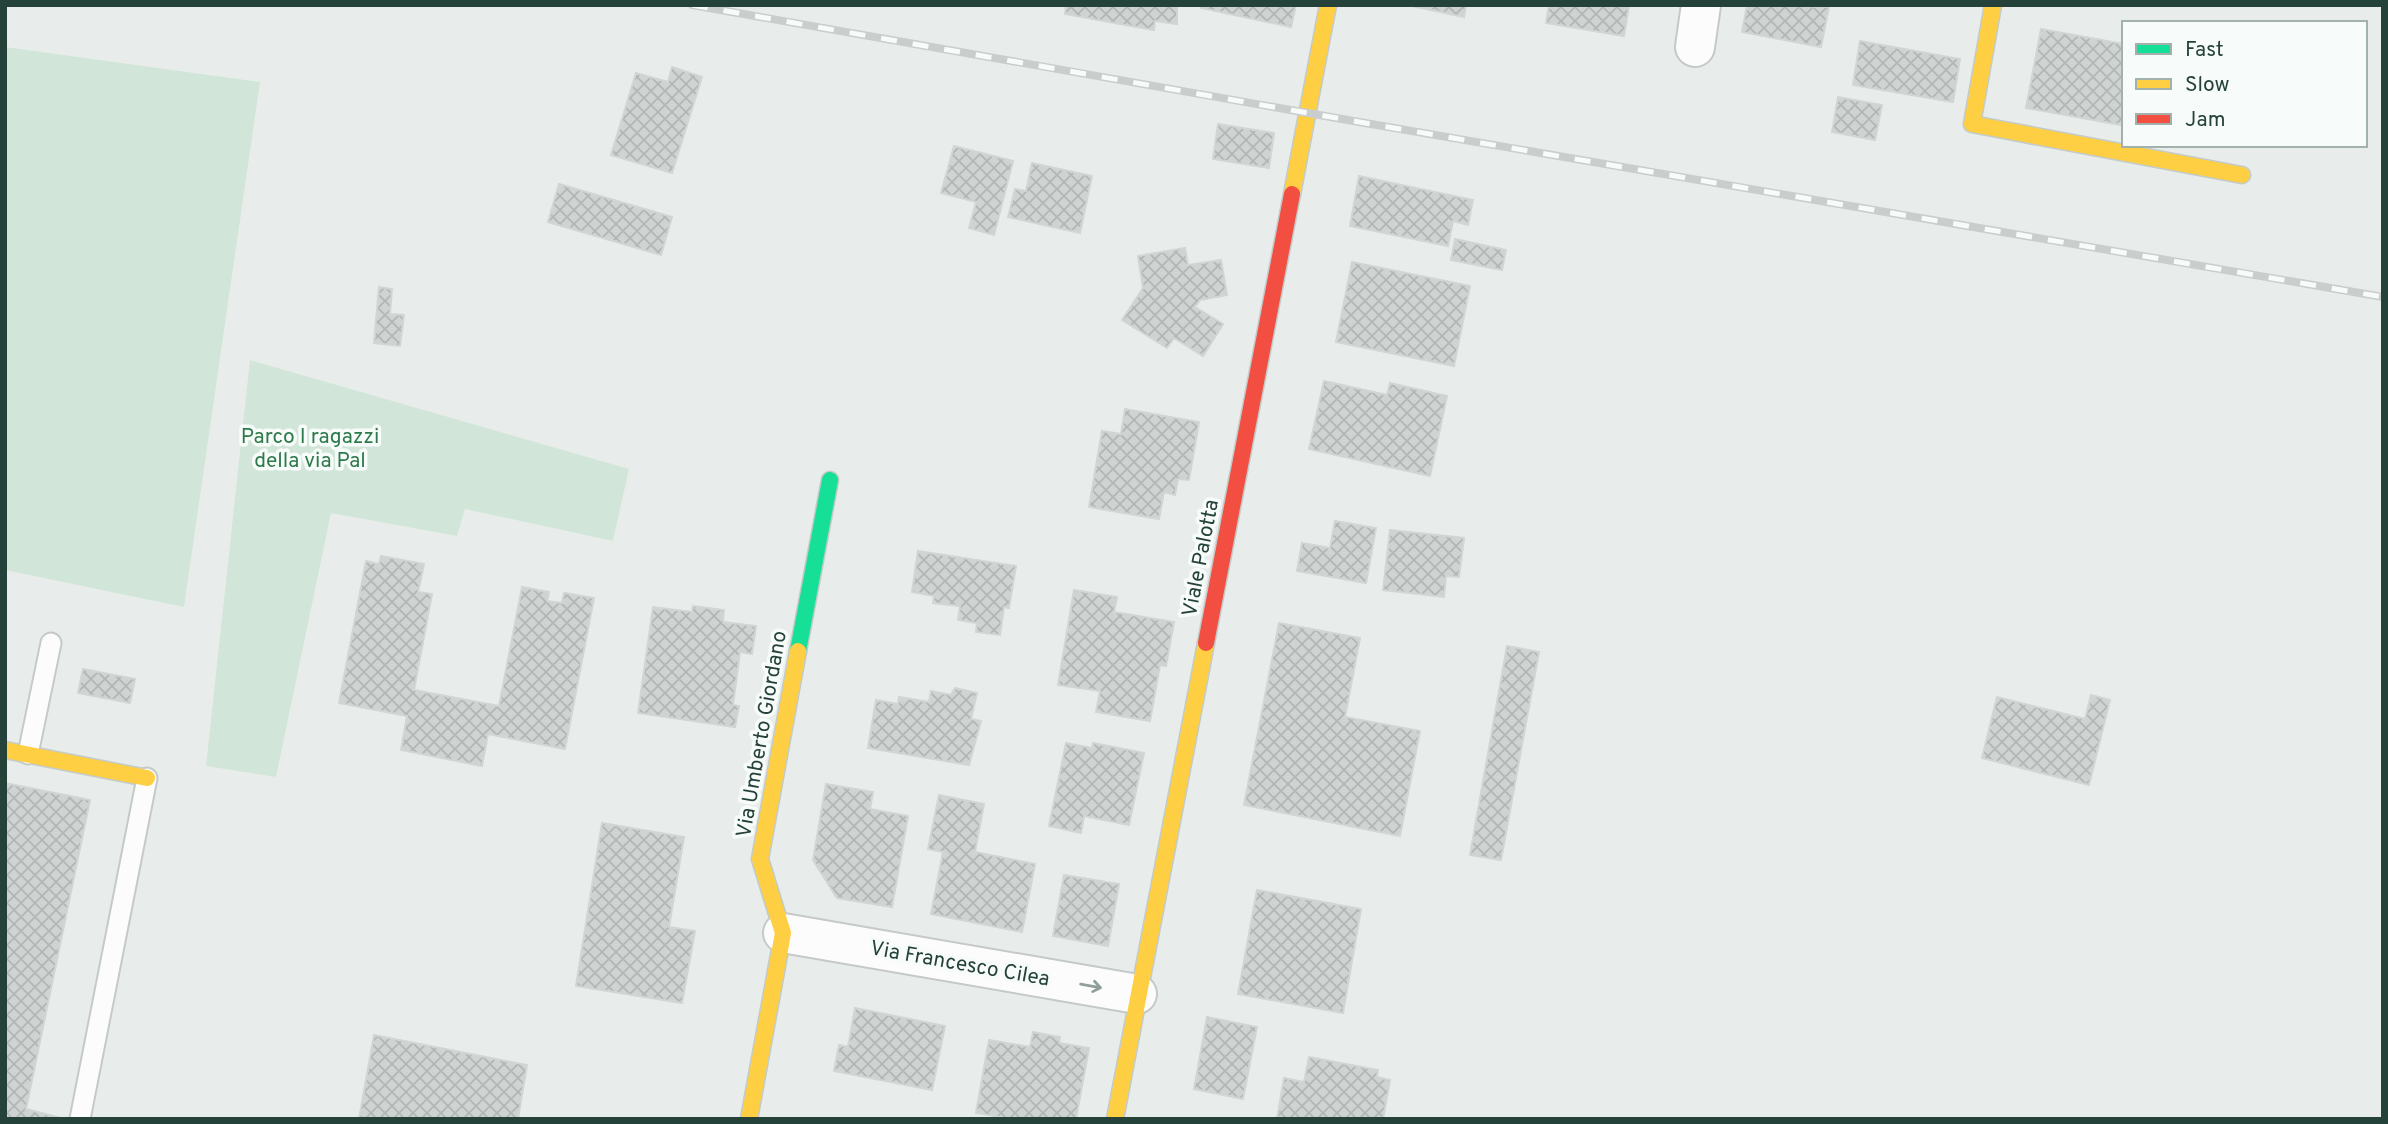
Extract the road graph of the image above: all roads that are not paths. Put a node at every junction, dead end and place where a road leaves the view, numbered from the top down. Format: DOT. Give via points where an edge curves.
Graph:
graph roads {
  1 [pos="1328,5"];
  2 [pos="1701,5"];
  3 [pos="1993,5"];
  4 [pos="1695,47"];
  5 [pos="2242,176"];
  6 [pos="830,480"];
  7 [pos="51,643"];
  8 [pos="5,750"];
  9 [pos="27,754"];
  10 [pos="147,778"];
  11 [pos="783,933"];
  12 [pos="1137,994"];
  13 [pos="80,1119"];
  14 [pos="749,1119"];
  15 [pos="1115,1119"];
  1 -- 12 [label="street, Viale Palotta"];
  2 -- 4 [label="street"];
  3 -- 5 [label="street" via="1972,124"];
  6 -- 11 [label="street, Via Umberto Giordano" via="760,859"];
  7 -- 9 [label="lane"];
  8 -- 9 [label="street"];
  9 -- 10 [label="street"];
  10 -- 13 [label="lane"];
  11 -- 12 [label="street, Via Francesco Cilea, one-way"];
  11 -- 14 [label="street, Via Umberto Giordano"];
  12 -- 15 [label="street, Viale Palotta"];
}
